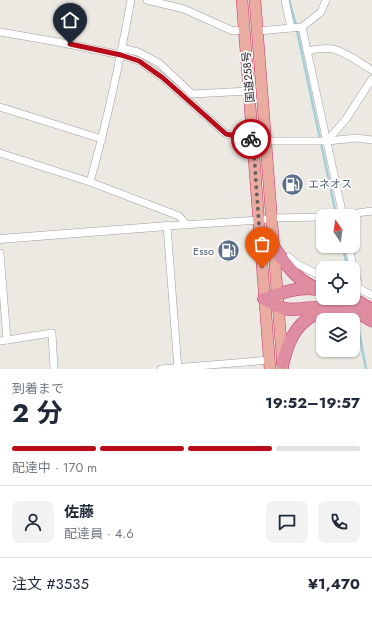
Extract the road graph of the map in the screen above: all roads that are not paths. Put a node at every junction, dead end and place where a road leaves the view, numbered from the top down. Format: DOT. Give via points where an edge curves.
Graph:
graph roads {
  1 [pos="131,0"];
  2 [pos="147,0"];
  3 [pos="242,0"];
  4 [pos="255,0"];
  5 [pos="284,0"];
  6 [pos="326,0"];
  7 [pos="297,27"];
  8 [pos="244,30"];
  9 [pos="258,31"];
  10 [pos="0,32"];
  11 [pos="122,51"];
  12 [pos="307,51"];
  13 [pos="372,70"];
  14 [pos="372,80"];
  15 [pos="249,91"];
  16 [pos="0,107"];
  17 [pos="102,139"];
  18 [pos="253,139"];
  19 [pos="372,140"];
  20 [pos="266,141"];
  21 [pos="323,141"];
  22 [pos="0,153"];
  23 [pos="90,182"];
  24 [pos="340,209"];
  25 [pos="372,211"];
  26 [pos="360,213"];
  27 [pos="316,217"];
  28 [pos="272,218"];
  29 [pos="259,220"];
  30 [pos="187,225"];
  31 [pos="167,226"];
  32 [pos="0,239"];
  33 [pos="274,247"];
  34 [pos="0,253"];
  35 [pos="289,257"];
  36 [pos="316,274"];
  37 [pos="316,288"];
  38 [pos="316,289"];
  39 [pos="360,290"];
  40 [pos="277,294"];
  41 [pos="372,295"];
  42 [pos="264,299"];
  43 [pos="360,303"];
  44 [pos="279,307"];
  45 [pos="339,308"];
  46 [pos="372,310"];
  47 [pos="372,321"];
  48 [pos="4,341"];
  49 [pos="270,365"];
  50 [pos="283,366"];
  51 [pos="178,368"];
  52 [pos="54,369"];
  53 [pos="161,369"];
  1 -- 11 [label="street"];
  2 -- 8 [label="street" via="184,9 232,31"];
  3 -- 8 [label="highway, 国道258号"];
  4 -- 9 [label="highway, 国道258号"];
  5 -- 7 [label="street"];
  6 -- 7 [label="street" via="321,12"];
  7 -- 9 [label="street"];
  7 -- 12 [label="street"];
  8 -- 15 [label="highway, 国道258号"];
  9 -- 20 [label="highway, 国道258号"];
  10 -- 11 [label="street"];
  11 -- 15 [label="street" via="138,52 158,63 192,94"];
  11 -- 17 [label="street"];
  11 -- 18 [label="street" via="163,78 226,134"];
  12 -- 13 [label="street" via="331,49"];
  12 -- 21 [label="street"];
  14 -- 21 [label="street" via="346,120"];
  15 -- 18 [label="highway, 国道258号"];
  16 -- 17 [label="street"];
  17 -- 23 [label="street"];
  18 -- 29 [label="highway, 国道258号"];
  19 -- 21 [label="street" via="356,138"];
  20 -- 21 [label="street"];
  20 -- 28 [label="highway, 国道258号"];
  21 -- 24 [label="street"];
  22 -- 23 [label="street"];
  23 -- 30 [label="street" via="179,216"];
  25 -- 26 [label="street"];
  27 -- 28 [label="street"];
  28 -- 29 [label="street"];
  28 -- 33 [label="highway, 国道258号"];
  29 -- 30 [label="street"];
  29 -- 42 [label="highway, 国道258号"];
  30 -- 31 [label="street"];
  31 -- 32 [label="street"];
  31 -- 51 [label="street"];
  33 -- 37 [label="highway" via="295,275"];
  33 -- 40 [label="highway, 国道258号"];
  34 -- 48 [label="street"];
  35 -- 36 [label="street"];
  38 -- 40 [label="highway" via="297,289"];
  39 -- 41 [label="street"];
  40 -- 42 [label="highway"];
  40 -- 44 [label="highway, 国道258号"];
  42 -- 44 [label="highway"];
  42 -- 49 [label="highway, 国道258号"];
  43 -- 46 [label="highway"];
  44 -- 45 [label="highway"];
  44 -- 50 [label="highway, 国道258号"];
  45 -- 47 [label="highway" via="356,312"];
  45 -- 50 [label="highway" via="308,318 296,329 287,345"];
  48 -- 52 [label="street" via="52,333"];
  49 -- 51 [label="street"];
  51 -- 53 [label="street"];
}
